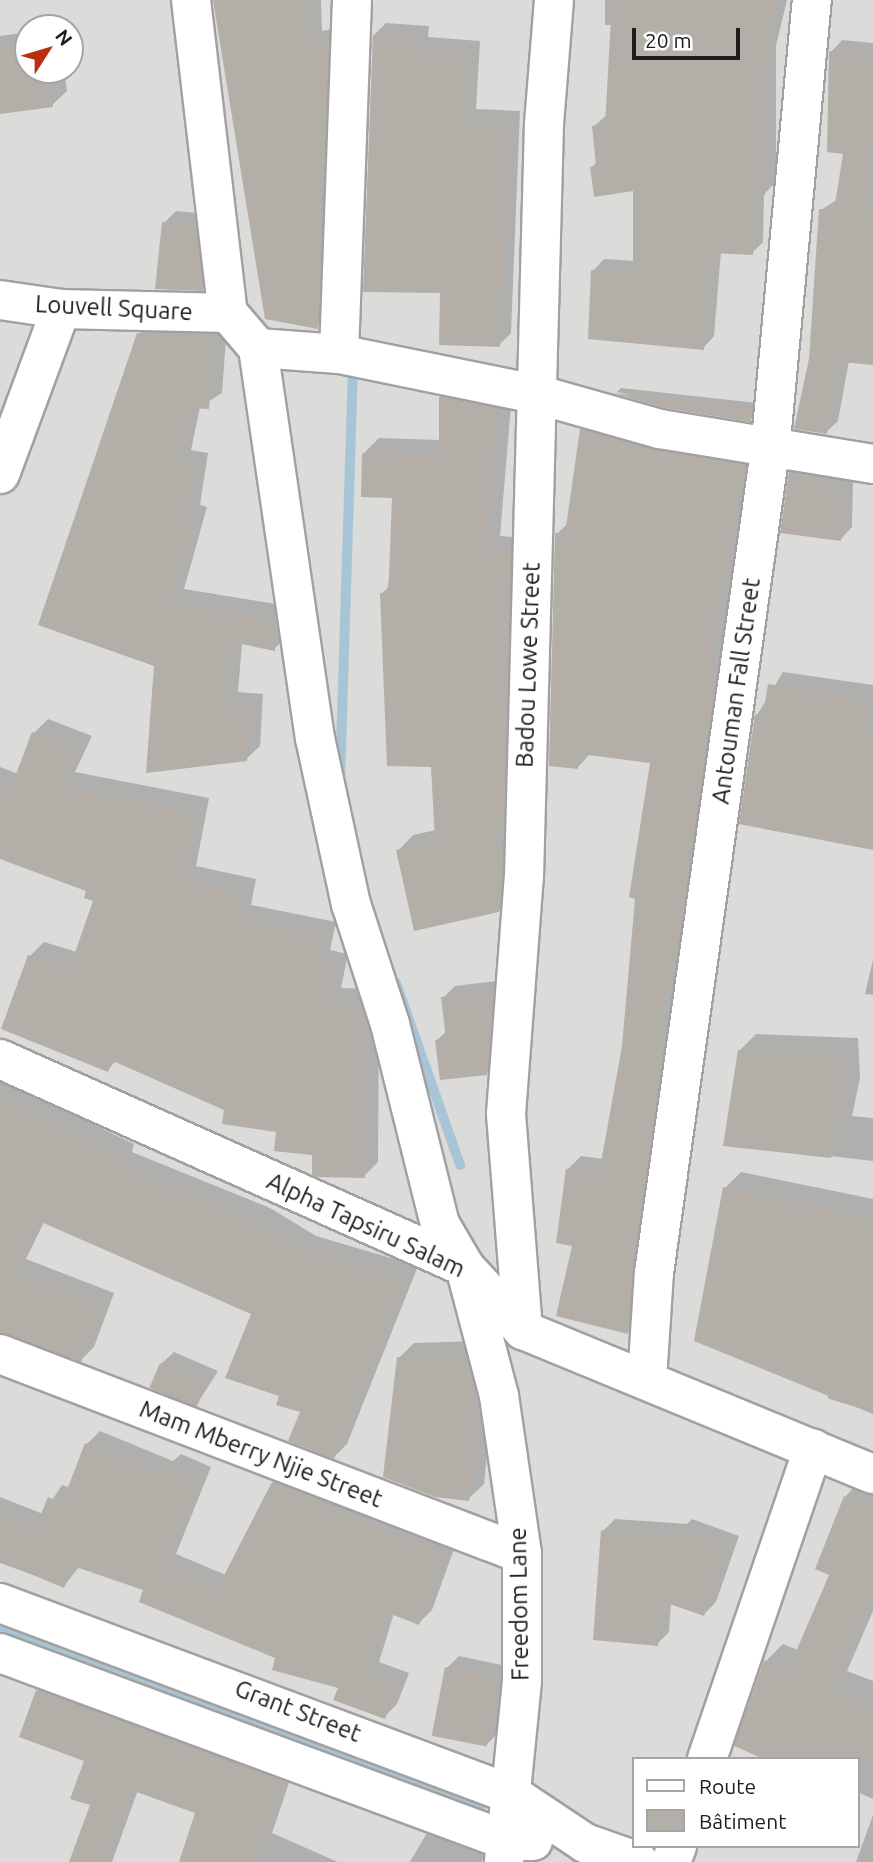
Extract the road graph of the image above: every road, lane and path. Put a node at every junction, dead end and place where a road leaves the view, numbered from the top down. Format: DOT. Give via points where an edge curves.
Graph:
graph roads {
  1 [pos="191,0"];
  2 [pos="352,0"];
  3 [pos="554,0"];
  4 [pos="812,0"];
  5 [pos="0,300"];
  6 [pos="61,309"];
  7 [pos="228,313"];
  8 [pos="258,348"];
  9 [pos="339,354"];
  10 [pos="536,394"];
  11 [pos="770,450"];
  12 [pos="873,464"];
  13 [pos="0,474"];
  14 [pos="0,1059"];
  15 [pos="465,1266"];
  16 [pos="523,1329"];
  17 [pos="0,1354"];
  18 [pos="647,1380"];
  19 [pos="813,1449"];
  20 [pos="873,1474"];
  21 [pos="522,1554"];
  22 [pos="0,1603"];
  23 [pos="0,1653"];
  24 [pos="708,1757"];
  25 [pos="513,1795"];
  26 [pos="506,1851"];
  27 [pos="615,1855"];
  1 -- 7 [label="street"];
  2 -- 9 [label="street"];
  3 -- 10 [label="street, Badou Lowe Street"];
  4 -- 11 [label="street, Antouman Fall Street"];
  5 -- 6 [label="street, Louvell Square"];
  6 -- 7 [label="street, Louvell Square"];
  6 -- 13 [label="street"];
  7 -- 8 [label="street"];
  8 -- 9 [label="street"];
  8 -- 15 [label="street" via="315,738 351,904 390,1024 440,1224"];
  9 -- 10 [label="street"];
  10 -- 11 [label="street" via="660,429"];
  10 -- 16 [label="street, Badou Lowe Street" via="524,877 506,1114"];
  11 -- 12 [label="street"];
  11 -- 18 [label="street, Antouman Fall Street" via="654,1273"];
  14 -- 15 [label="street, Alpha Tapsiru Salam"];
  15 -- 16 [label="street, Alpha Tapsiru Salam"];
  15 -- 21 [label="street, Freedom Lane" via="499,1396"];
  16 -- 18 [label="street, Alpha Tapsiru Salam"];
  17 -- 21 [label="street, Mam Mberry Njie Street"];
  18 -- 19 [label="street, Alpha Tapsiru Salam"];
  19 -- 20 [label="street, Alpha Tapsiru Salam"];
  19 -- 24 [label="street"];
  21 -- 25 [label="street, Freedom Lane"];
  22 -- 25 [label="street, Grant Street"];
  23 -- 26 [label="street, Grant Street"];
  25 -- 26 [label="street, Freedom Lane"];
  25 -- 27 [label="street, Grant Street"];
  26 -- 27 [label="street, Grant Street"];
}
